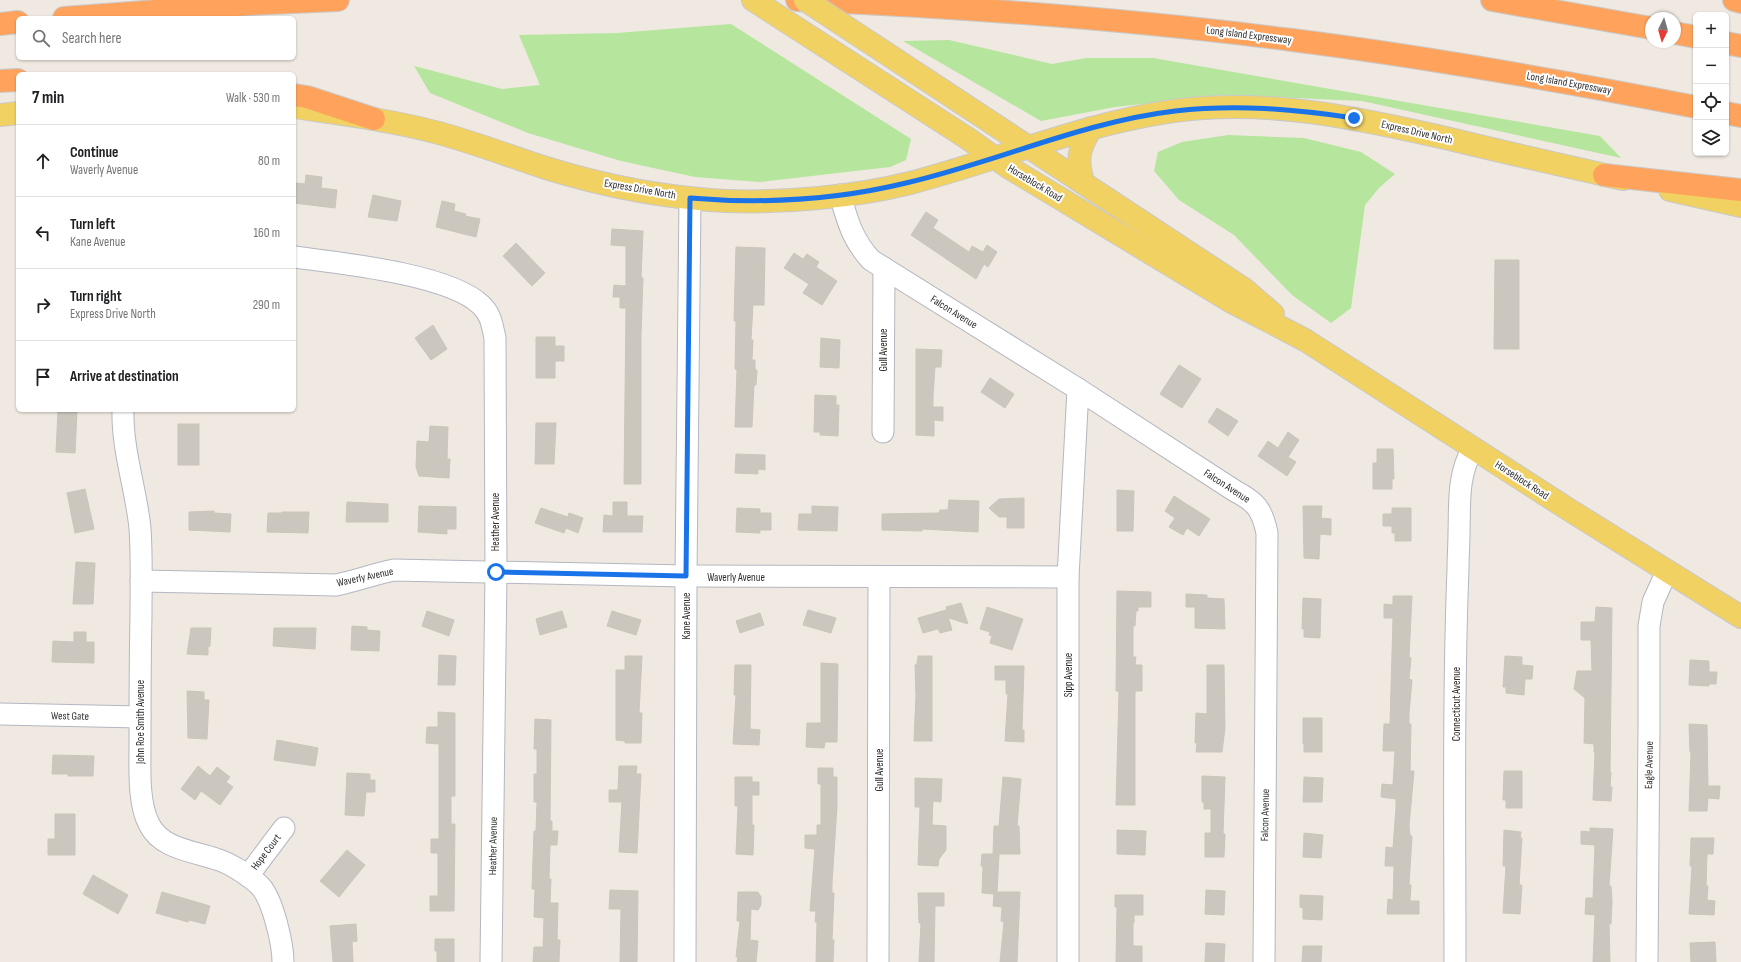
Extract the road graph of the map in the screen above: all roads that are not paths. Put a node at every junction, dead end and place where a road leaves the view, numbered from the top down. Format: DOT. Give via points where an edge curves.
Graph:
graph roads {
  1 [pos="338,0"];
  2 [pos="753,0"];
  3 [pos="797,0"];
  4 [pos="804,0"];
  5 [pos="1492,0"];
  6 [pos="1734,0"];
  7 [pos="1741,2"];
  8 [pos="91,16"];
  9 [pos="16,22"];
  10 [pos="0,24"];
  11 [pos="1645,27"];
  12 [pos="1681,34"];
  13 [pos="1693,36"];
  14 [pos="1729,44"];
  15 [pos="1741,46"];
  16 [pos="16,80"];
  17 [pos="0,81"];
  18 [pos="296,95"];
  19 [pos="1693,106"];
  20 [pos="296,107"];
  21 [pos="16,113"];
  22 [pos="1729,114"];
  23 [pos="0,115"];
  24 [pos="1741,116"];
  25 [pos="374,119"];
  26 [pos="1091,128"];
  27 [pos="1026,146"];
  28 [pos="994,157"];
  29 [pos="1604,175"];
  30 [pos="1083,182"];
  31 [pos="1741,190"];
  32 [pos="840,195"];
  33 [pos="690,198"];
  34 [pos="1741,206"];
  35 [pos="296,257"];
  36 [pos="884,268"];
  37 [pos="1305,340"];
  38 [pos="1078,389"];
  39 [pos="123,412"];
  40 [pos="883,432"];
  41 [pos="1473,448"];
  42 [pos="1667,571"];
  43 [pos="496,572"];
  44 [pos="686,576"];
  45 [pos="1068,577"];
  46 [pos="879,578"];
  47 [pos="141,581"];
  48 [pos="1741,617"];
  49 [pos="0,714"];
  50 [pos="140,717"];
  51 [pos="284,828"];
  52 [pos="248,876"];
  53 [pos="283,962"];
  54 [pos="491,962"];
  55 [pos="685,962"];
  56 [pos="878,962"];
  57 [pos="1068,962"];
  58 [pos="1264,962"];
  59 [pos="1455,962"];
  60 [pos="1647,962"];
  1 -- 8 [label="highway"];
  2 -- 28 [label="main road, Horseblock Road"];
  3 -- 19 [label="highway, Long Island Expressway" via="956,7 1068,16 1292,40 1514,73"];
  4 -- 27 [label="main road, Horseblock Road, bridge"];
  5 -- 11 [label="highway"];
  6 -- 7 [label="highway"];
  9 -- 10 [label="highway"];
  12 -- 13 [label="highway"];
  14 -- 15 [label="highway"];
  16 -- 17 [label="highway"];
  18 -- 25 [label="highway"];
  20 -- 25 [label="main road, Express Drive North"];
  21 -- 23 [label="main road"];
  22 -- 24 [label="highway"];
  25 -- 33 [label="main road, Express Drive North" via="435,132 546,168 599,182 644,192"];
  26 -- 27 [label="main road, Express Drive North"];
  26 -- 29 [label="main road, Express Drive North" via="1174,111 1227,107 1283,108 1354,118"];
  26 -- 30 [label="main road" via="1080,151 1079,169"];
  27 -- 28 [label="main road, Express Drive North"];
  27 -- 30 [label="main road, Horseblock Road"];
  28 -- 32 [label="main road, Express Drive North" via="906,184"];
  28 -- 37 [label="main road, Horseblock Road" via="1224,297"];
  29 -- 31 [label="highway"];
  29 -- 34 [label="main road, Express Drive North"];
  30 -- 37 [label="main road, Horseblock Road" via="1244,289"];
  32 -- 33 [label="main road, Express Drive North" via="727,201"];
  32 -- 36 [label="street, Falcon Avenue" via="851,231 859,247 871,260"];
  33 -- 44 [label="street, Kane Avenue"];
  35 -- 43 [label="street, Heather Avenue" via="363,267 430,281 465,294 481,305 491,318 495,338"];
  36 -- 38 [label="street, Falcon Avenue"];
  36 -- 40 [label="street, Gull Avenue"];
  37 -- 41 [label="main road, Horseblock Road"];
  38 -- 45 [label="street, Sipp Avenue"];
  38 -- 58 [label="street, Falcon Avenue" via="1251,500 1264,517 1267,533"];
  39 -- 47 [label="street, John Roe Smith Avenue" via="123,430 140,528"];
  41 -- 42 [label="main road, Horseblock Road"];
  41 -- 59 [label="street, Connecticut Avenue" via="1462,472 1459,501"];
  42 -- 48 [label="main road, Horseblock Road"];
  42 -- 60 [label="street, Eagle Avenue" via="1653,602 1648,632"];
  43 -- 44 [label="street, Waverly Avenue"];
  43 -- 47 [label="street, Waverly Avenue" via="394,570 336,585"];
  43 -- 54 [label="street, Heather Avenue"];
  44 -- 46 [label="street, Waverly Avenue"];
  44 -- 55 [label="street, Kane Avenue"];
  45 -- 46 [label="street, Waverly Avenue"];
  45 -- 57 [label="street, Sipp Avenue"];
  46 -- 56 [label="street, Gull Avenue"];
  47 -- 50 [label="street, John Roe Smith Avenue"];
  49 -- 50 [label="street, West Gate"];
  50 -- 52 [label="street, John Roe Smith Avenue" via="140,770 143,803 149,824 162,839 182,850 218,859"];
  51 -- 52 [label="street, Hope Court"];
  52 -- 53 [label="street, John Roe Smith Avenue" via="262,888 275,917 283,948"];
}
